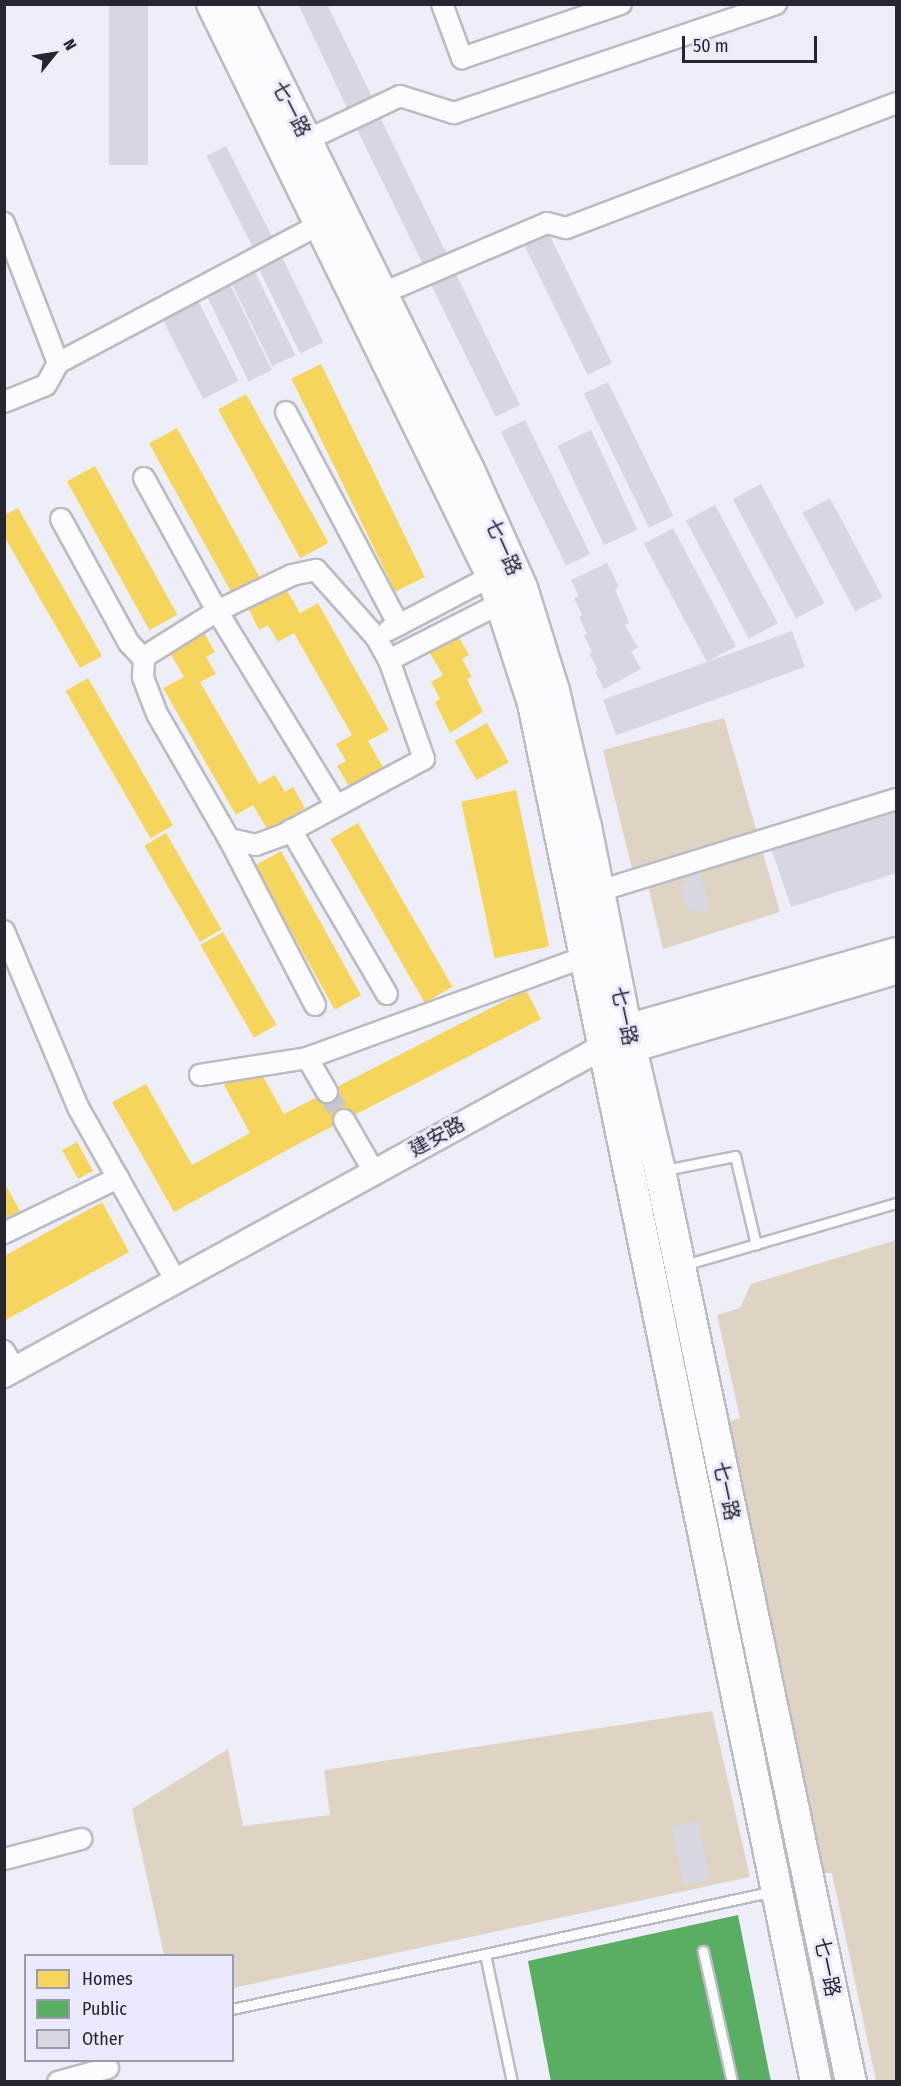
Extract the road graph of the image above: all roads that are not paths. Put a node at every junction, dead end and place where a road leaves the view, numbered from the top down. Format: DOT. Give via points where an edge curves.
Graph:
graph roads {
  1 [pos="212,4"];
  2 [pos="239,4"];
  3 [pos="442,4"];
  4 [pos="621,4"];
  5 [pos="776,4"];
  6 [pos="897,103"];
  7 [pos="307,140"];
  8 [pos="4,223"];
  9 [pos="321,224"];
  10 [pos="383,293"];
  11 [pos="58,363"];
  12 [pos="4,402"];
  13 [pos="286,412"];
  14 [pos="144,478"];
  15 [pos="61,519"];
  16 [pos="496,589"];
  17 [pos="217,611"];
  18 [pos="399,625"];
  19 [pos="376,637"];
  20 [pos="144,659"];
  21 [pos="389,660"];
  22 [pos="897,799"];
  23 [pos="336,805"];
  24 [pos="291,830"];
  25 [pos="229,839"];
  26 [pos="598,891"];
  27 [pos="4,931"];
  28 [pos="897,950"];
  29 [pos="582,958"];
  30 [pos="897,972"];
  31 [pos="387,994"];
  32 [pos="315,1005"];
  33 [pos="620,1041"];
  34 [pos="307,1058"];
  35 [pos="200,1075"];
  36 [pos="327,1092"];
  37 [pos="344,1120"];
  38 [pos="660,1171"];
  39 [pos="374,1172"];
  40 [pos="118,1178"];
  41 [pos="897,1203"];
  42 [pos="4,1233"];
  43 [pos="756,1245"];
  44 [pos="679,1267"];
  45 [pos="176,1281"];
  46 [pos="8,1365"];
  47 [pos="81,1839"];
  48 [pos="4,1859"];
  49 [pos="776,1890"];
  50 [pos="703,1951"];
  51 [pos="485,1954"];
  52 [pos="234,2009"];
  53 [pos="108,2068"];
  54 [pos="58,2082"];
  55 [pos="512,2082"];
  56 [pos="732,2082"];
  57 [pos="816,2082"];
  58 [pos="851,2082"];
  1 -- 9 [label="main road, 七一路"];
  2 -- 7 [label="main road, 七一路"];
  3 -- 4 [label="street" via="462,58"];
  5 -- 7 [label="street" via="454,113 400,96"];
  6 -- 10 [label="street" via="566,228 547,224"];
  7 -- 10 [label="main road, 七一路"];
  8 -- 11 [label="street"];
  9 -- 11 [label="street"];
  9 -- 16 [label="main road, 七一路"];
  10 -- 26 [label="main road, 七一路" via="522,588 554,691"];
  11 -- 12 [label="street" via="46,385"];
  13 -- 18 [label="street"];
  14 -- 17 [label="street"];
  15 -- 20 [label="street" via="129,643"];
  16 -- 18 [label="street"];
  16 -- 21 [label="street"];
  16 -- 33 [label="main road, 七一路" via="533,703"];
  17 -- 19 [label="street" via="292,575 316,570"];
  17 -- 20 [label="street"];
  17 -- 23 [label="street"];
  18 -- 19 [label="street"];
  19 -- 21 [label="street"];
  20 -- 25 [label="street" via="143,677 157,714"];
  21 -- 23 [label="street" via="424,759"];
  22 -- 26 [label="street"];
  23 -- 24 [label="street"];
  24 -- 25 [label="street" via="256,845"];
  24 -- 31 [label="street"];
  25 -- 32 [label="street"];
  26 -- 33 [label="main road, 七一路"];
  27 -- 40 [label="street" via="79,1109"];
  28 -- 33 [label="street"];
  29 -- 34 [label="street"];
  30 -- 33 [label="street, 建安路"];
  33 -- 38 [label="main road, 七一路"];
  33 -- 39 [label="street, 建安路"];
  33 -- 49 [label="main road, 七一路"];
  34 -- 35 [label="street"];
  34 -- 36 [label="street"];
  37 -- 39 [label="street"];
  38 -- 43 [label="lane" via="735,1156"];
  38 -- 44 [label="main road, 七一路"];
  39 -- 45 [label="street, 建安路"];
  40 -- 42 [label="street"];
  40 -- 45 [label="street"];
  41 -- 43 [label="lane"];
  43 -- 44 [label="lane"];
  44 -- 58 [label="main road, 七一路"];
  45 -- 46 [label="street, 建安路"];
  47 -- 48 [label="street"];
  49 -- 51 [label="lane"];
  49 -- 57 [label="main road, 七一路"];
  50 -- 56 [label="lane"];
  51 -- 52 [label="lane"];
  51 -- 55 [label="lane"];
  53 -- 54 [label="street"];
}
